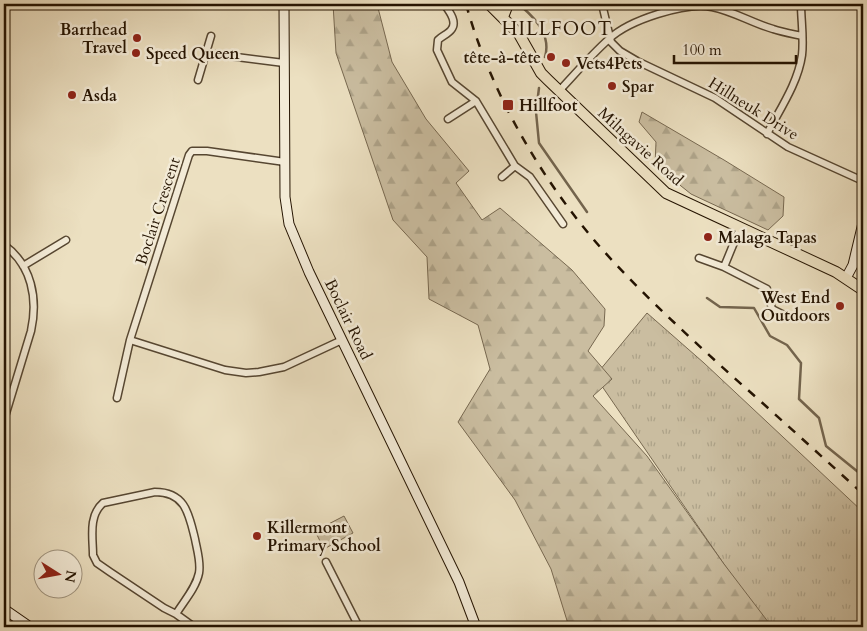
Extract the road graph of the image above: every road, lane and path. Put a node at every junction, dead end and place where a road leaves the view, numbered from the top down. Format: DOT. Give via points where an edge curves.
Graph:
graph roads {
  1 [pos="284,4"];
  2 [pos="444,4"];
  3 [pos="490,4"];
  4 [pos="508,4"];
  5 [pos="602,4"];
  6 [pos="801,4"];
  7 [pos="712,5"];
  8 [pos="503,17"];
  9 [pos="211,36"];
  10 [pos="802,36"];
  11 [pos="610,37"];
  12 [pos="205,53"];
  13 [pos="284,63"];
  14 [pos="198,80"];
  15 [pos="559,91"];
  16 [pos="476,101"];
  17 [pos="448,119"];
  18 [pos="767,134"];
  19 [pos="285,162"];
  20 [pos="515,166"];
  21 [pos="502,177"];
  22 [pos="863,181"];
  23 [pos="863,223"];
  24 [pos="563,224"];
  25 [pos="740,228"];
  26 [pos="66,240"];
  27 [pos="4,245"];
  28 [pos="699,258"];
  29 [pos="23,266"];
  30 [pos="724,267"];
  31 [pos="846,278"];
  32 [pos="863,290"];
  33 [pos="786,316"];
  34 [pos="130,340"];
  35 [pos="342,340"];
  36 [pos="117,398"];
  37 [pos="4,420"];
  38 [pos="326,562"];
  39 [pos="4,609"];
  40 [pos="176,614"];
  41 [pos="30,627"];
  42 [pos="194,627"];
  43 [pos="358,627"];
  44 [pos="476,627"];
  1 -- 13 [label="main road, Boclair Road"];
  2 -- 16 [label="street" via="454,24 438,40 437,50 452,82"];
  3 -- 8 [label="main road, Milngavie Road"];
  4 -- 8 [label="main road"];
  5 -- 11 [label="street"];
  6 -- 10 [label="street"];
  7 -- 10 [label="street" via="773,29"];
  7 -- 11 [label="street" via="662,13"];
  8 -- 15 [label="main road, Milngavie Road" via="519,34 541,73"];
  9 -- 12 [label="street"];
  10 -- 18 [label="street" via="798,73"];
  11 -- 15 [label="street"];
  11 -- 18 [label="street, Hillneuk Drive" via="611,42 628,56 715,98"];
  12 -- 13 [label="street"];
  12 -- 14 [label="street"];
  13 -- 19 [label="main road, Boclair Road"];
  15 -- 25 [label="main road, Milngavie Road" via="666,193"];
  16 -- 17 [label="street"];
  16 -- 20 [label="street"];
  18 -- 22 [label="street, Hillneuk Drive"];
  19 -- 34 [label="street, Boclair Crescent" via="192,151"];
  19 -- 35 [label="main road, Boclair Road" via="289,224"];
  20 -- 21 [label="street"];
  20 -- 24 [label="street" via="530,177"];
  23 -- 31 [label="main road" via="853,265"];
  25 -- 30 [label="street"];
  25 -- 31 [label="main road, Milngavie Road"];
  26 -- 29 [label="street"];
  27 -- 29 [label="street"];
  28 -- 30 [label="street"];
  29 -- 37 [label="street" via="32,286 34,316"];
  30 -- 33 [label="street" via="767,289 772,309"];
  31 -- 32 [label="main road, Milngavie Road"];
  34 -- 35 [label="street" via="225,370 246,372 284,367"];
  34 -- 36 [label="street, Boclair Crescent"];
  35 -- 44 [label="main road, Boclair Road" via="459,582"];
  38 -- 43 [label="street"];
  39 -- 41 [label="main road"];
  40 -- 40 [label="street" via="94,560 93,517 103,503 164,492 186,507 200,566 194,585"];
  40 -- 42 [label="street"];
}
